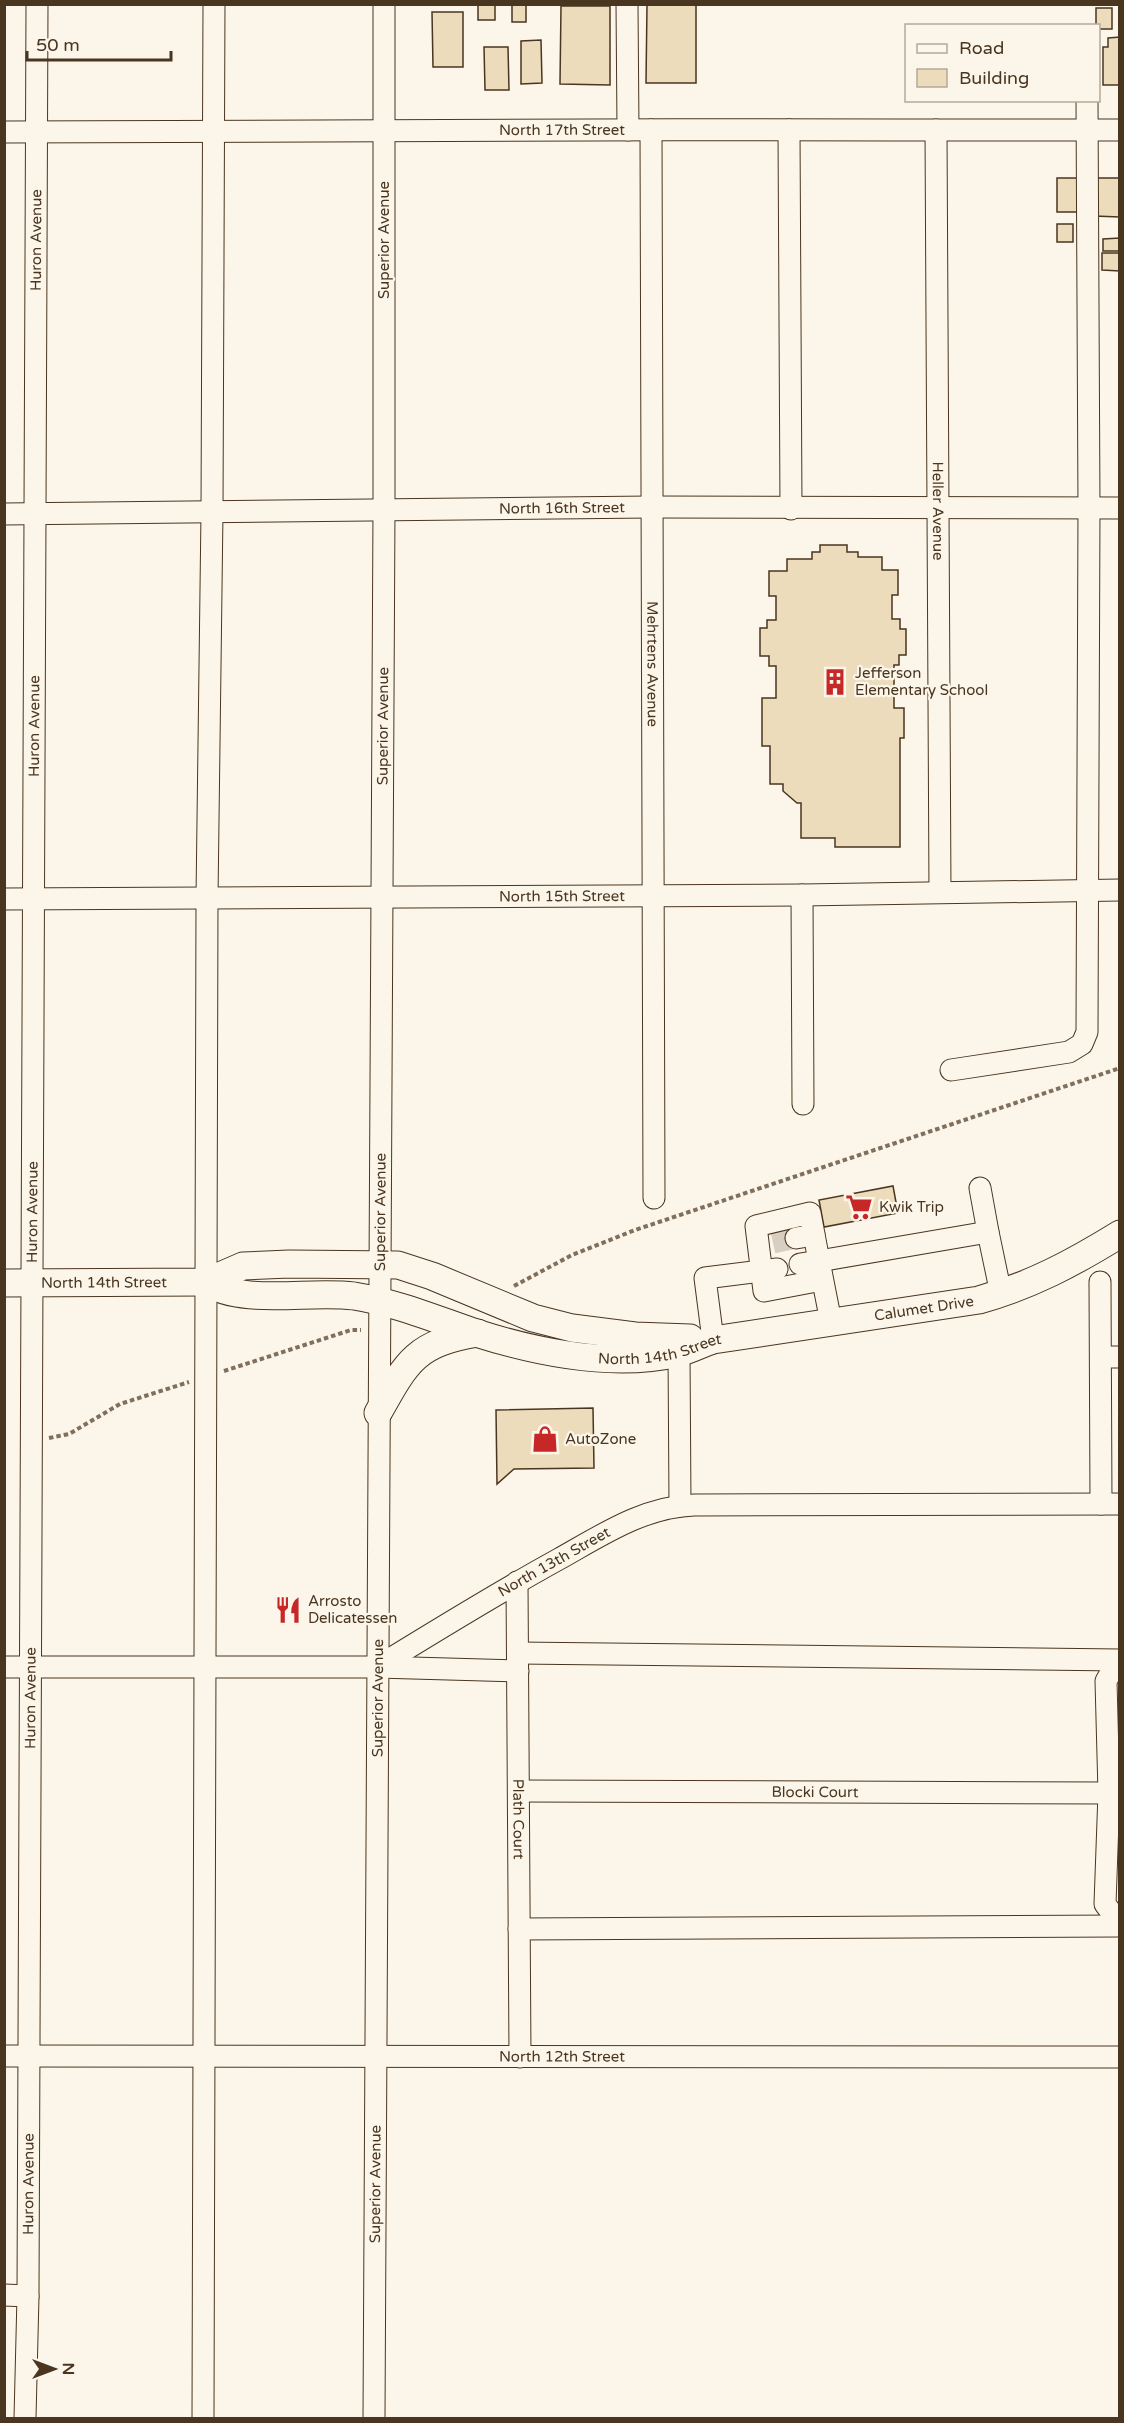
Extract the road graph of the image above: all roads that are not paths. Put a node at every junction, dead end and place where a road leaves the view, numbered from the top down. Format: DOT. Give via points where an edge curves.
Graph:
graph roads {
  1 [pos="37,4"];
  2 [pos="214,4"];
  3 [pos="384,4"];
  4 [pos="627,4"];
  5 [pos="1087,102"];
  6 [pos="214,129"];
  7 [pos="627,130"];
  8 [pos="651,130"];
  9 [pos="789,130"];
  10 [pos="936,130"];
  11 [pos="1087,130"];
  12 [pos="1119,130"];
  13 [pos="4,132"];
  14 [pos="36,132"];
  15 [pos="385,132"];
  16 [pos="651,507"];
  17 [pos="1089,508"];
  18 [pos="1119,508"];
  19 [pos="384,509"];
  20 [pos="790,509"];
  21 [pos="937,509"];
  22 [pos="212,512"];
  23 [pos="4,514"];
  24 [pos="35,514"];
  25 [pos="1119,890"];
  26 [pos="1086,891"];
  27 [pos="940,892"];
  28 [pos="802,895"];
  29 [pos="653,896"];
  30 [pos="4,898"];
  31 [pos="33,898"];
  32 [pos="207,898"];
  33 [pos="381,898"];
  34 [pos="951,1071"];
  35 [pos="803,1104"];
  36 [pos="980,1188"];
  37 [pos="654,1198"];
  38 [pos="988,1232"];
  39 [pos="1119,1234"];
  40 [pos="379,1264"];
  41 [pos="814,1268"];
  42 [pos="770,1270"];
  43 [pos="4,1282"];
  44 [pos="32,1282"];
  45 [pos="206,1282"];
  46 [pos="1100,1282"];
  47 [pos="1001,1294"];
  48 [pos="379,1300"];
  49 [pos="831,1322"];
  50 [pos="478,1333"];
  51 [pos="712,1340"];
  52 [pos="679,1352"];
  53 [pos="1110,1357"];
  54 [pos="378,1413"];
  55 [pos="1110,1504"];
  56 [pos="680,1506"];
  57 [pos="517,1582"];
  58 [pos="518,1662"];
  59 [pos="1119,1662"];
  60 [pos="30,1666"];
  61 [pos="4,1667"];
  62 [pos="206,1667"];
  63 [pos="377,1667"];
  64 [pos="519,1791"];
  65 [pos="1109,1793"];
  66 [pos="1119,1925"];
  67 [pos="519,1929"];
  68 [pos="204,2055"];
  69 [pos="4,2056"];
  70 [pos="29,2056"];
  71 [pos="375,2056"];
  72 [pos="520,2056"];
  73 [pos="1119,2057"];
  74 [pos="4,2295"];
  75 [pos="28,2296"];
  76 [pos="25,2418"];
  77 [pos="202,2418"];
  78 [pos="374,2418"];
  1 -- 14 [label="street, Huron Avenue"];
  2 -- 6 [label="street"];
  3 -- 15 [label="street, Superior Avenue"];
  4 -- 7 [label="street"];
  5 -- 11 [label="street"];
  6 -- 14 [label="street, North 17th Street"];
  6 -- 15 [label="street, North 17th Street"];
  6 -- 22 [label="street"];
  7 -- 8 [label="street, North 17th Street"];
  7 -- 15 [label="street, North 17th Street"];
  8 -- 9 [label="street, North 17th Street"];
  8 -- 16 [label="street, Mehrtens Avenue"];
  9 -- 10 [label="street, North 17th Street"];
  9 -- 20 [label="street"];
  10 -- 11 [label="street, North 17th Street"];
  10 -- 21 [label="street, Heller Avenue"];
  11 -- 12 [label="street, North 17th Street"];
  11 -- 17 [label="street"];
  13 -- 14 [label="street, North 17th Street"];
  14 -- 24 [label="street, Huron Avenue"];
  15 -- 19 [label="street, Superior Avenue"];
  16 -- 19 [label="street, North 16th Street"];
  16 -- 20 [label="street, North 16th Street"];
  16 -- 29 [label="street, Mehrtens Avenue"];
  17 -- 18 [label="street, North 16th Street"];
  17 -- 21 [label="street, North 16th Street"];
  17 -- 26 [label="street"];
  19 -- 22 [label="street, North 16th Street"];
  19 -- 33 [label="street, Superior Avenue"];
  20 -- 21 [label="street, North 16th Street"];
  21 -- 27 [label="street, Heller Avenue"];
  22 -- 24 [label="street, North 16th Street"];
  22 -- 32 [label="street"];
  23 -- 24 [label="street, North 16th Street"];
  24 -- 31 [label="street, Huron Avenue"];
  25 -- 26 [label="street, North 15th Street"];
  26 -- 27 [label="street, North 15th Street"];
  26 -- 34 [label="street" via="1087,1032 1082,1044 1073,1051 1053,1056"];
  27 -- 28 [label="street, North 15th Street"];
  28 -- 29 [label="street, North 15th Street"];
  28 -- 35 [label="street"];
  29 -- 33 [label="street, North 15th Street"];
  29 -- 37 [label="street, Mehrtens Avenue"];
  30 -- 31 [label="street, North 15th Street"];
  31 -- 32 [label="street, North 15th Street"];
  31 -- 44 [label="street, Huron Avenue"];
  32 -- 33 [label="street, North 15th Street"];
  32 -- 45 [label="street"];
  33 -- 40 [label="street, Superior Avenue"];
  36 -- 38 [label="street"];
  38 -- 41 [label="street"];
  38 -- 47 [label="street"];
  39 -- 47 [label="main road, Calumet Drive" via="1046,1277"];
  40 -- 45 [label="main road, North 14th Street" via="243,1266"];
  40 -- 48 [label="street, Superior Avenue"];
  40 -- 51 [label="main road, North 14th Street" via="398,1265 432,1276 533,1318 572,1328"];
  41 -- 42 [label="street" via="764,1291"];
  41 -- 42 [label="street" via="805,1237 810,1213 756,1226 766,1244"];
  41 -- 49 [label="street"];
  42 -- 51 [label="street" via="705,1278"];
  43 -- 44 [label="main road, North 14th Street"];
  44 -- 45 [label="main road, North 14th Street"];
  44 -- 60 [label="street, Huron Avenue"];
  45 -- 48 [label="main road, North 14th Street" via="257,1296 328,1294"];
  45 -- 62 [label="street"];
  46 -- 53 [label="street"];
  47 -- 49 [label="main road, Calumet Drive"];
  48 -- 50 [label="main road, North 14th Street"];
  48 -- 54 [label="street, Superior Avenue"];
  49 -- 51 [label="main road, Calumet Drive"];
  50 -- 52 [label="main road, North 14th Street" via="604,1359"];
  50 -- 54 [label="main road" via="440,1342 413,1358"];
  51 -- 52 [label="main road, North 14th Street"];
  52 -- 56 [label="street"];
  53 -- 55 [label="street"];
  54 -- 63 [label="street, Superior Avenue"];
  55 -- 56 [label="street, North 13th Street"];
  56 -- 57 [label="street, North 13th Street" via="634,1518"];
  57 -- 58 [label="street, Plath Court"];
  57 -- 63 [label="street, North 13th Street"];
  58 -- 59 [label="street"];
  58 -- 63 [label="street"];
  58 -- 64 [label="street, Plath Court"];
  59 -- 65 [label="street" via="1106,1681"];
  60 -- 61 [label="street"];
  60 -- 62 [label="street"];
  60 -- 70 [label="street, Huron Avenue"];
  62 -- 63 [label="street"];
  62 -- 68 [label="street"];
  63 -- 71 [label="street, Superior Avenue"];
  64 -- 65 [label="street, Blocki Court"];
  64 -- 67 [label="street, Plath Court"];
  65 -- 66 [label="street" via="1106,1904"];
  66 -- 67 [label="street"];
  67 -- 72 [label="street, Plath Court"];
  68 -- 70 [label="street, North 12th Street"];
  68 -- 71 [label="street, North 12th Street"];
  68 -- 77 [label="street"];
  69 -- 70 [label="street, North 12th Street"];
  70 -- 75 [label="street, Huron Avenue"];
  71 -- 72 [label="street, North 12th Street"];
  71 -- 78 [label="street, Superior Avenue"];
  72 -- 73 [label="street, North 12th Street"];
  74 -- 75 [label="street"];
  75 -- 76 [label="street, Huron Avenue"];
}
